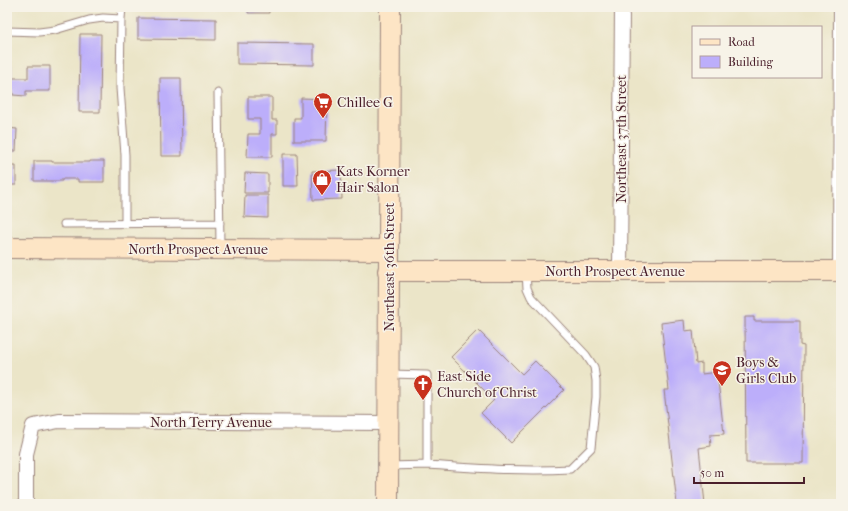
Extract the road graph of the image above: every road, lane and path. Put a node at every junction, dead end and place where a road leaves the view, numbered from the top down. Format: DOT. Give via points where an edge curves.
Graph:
graph roads {
  1 [pos="122,7"];
  2 [pos="390,7"];
  3 [pos="622,7"];
  4 [pos="841,7"];
  5 [pos="121,19"];
  6 [pos="7,31"];
  7 [pos="218,93"];
  8 [pos="220,223"];
  9 [pos="64,224"];
  10 [pos="125,224"];
  11 [pos="7,248"];
  12 [pos="220,249"];
  13 [pos="388,250"];
  14 [pos="388,271"];
  15 [pos="526,271"];
  16 [pos="620,271"];
  17 [pos="841,271"];
  18 [pos="388,374"];
  19 [pos="388,423"];
  20 [pos="427,465"];
  21 [pos="388,466"];
  22 [pos="26,504"];
  23 [pos="388,504"];
  1 -- 5 [label="lane"];
  2 -- 13 [label="street, Northeast 36th Street"];
  3 -- 16 [label="street, Northeast 37th Street"];
  4 -- 17 [label="street"];
  5 -- 6 [label="lane" via="89,20 39,32"];
  5 -- 10 [label="lane" via="120,88 125,155"];
  7 -- 8 [label="lane"];
  8 -- 10 [label="lane"];
  8 -- 12 [label="lane"];
  9 -- 10 [label="lane"];
  11 -- 12 [label="street, North Prospect Avenue"];
  12 -- 13 [label="street, North Prospect Avenue"];
  13 -- 14 [label="street, Northeast 36th Street"];
  14 -- 15 [label="street, North Prospect Avenue"];
  14 -- 18 [label="street, Northeast 36th Street"];
  15 -- 16 [label="street, North Prospect Avenue"];
  15 -- 20 [label="lane" via="527,288 531,297 594,366 596,397 591,448 570,469"];
  16 -- 17 [label="street, North Prospect Avenue"];
  18 -- 19 [label="street, Northeast 36th Street"];
  18 -- 20 [label="lane" via="427,374"];
  19 -- 21 [label="street, Northeast 36th Street"];
  19 -- 22 [label="street, North Terry Avenue" via="59,421 33,426 26,454"];
  20 -- 21 [label="lane"];
  21 -- 23 [label="street, Northeast 36th Street"];
}
